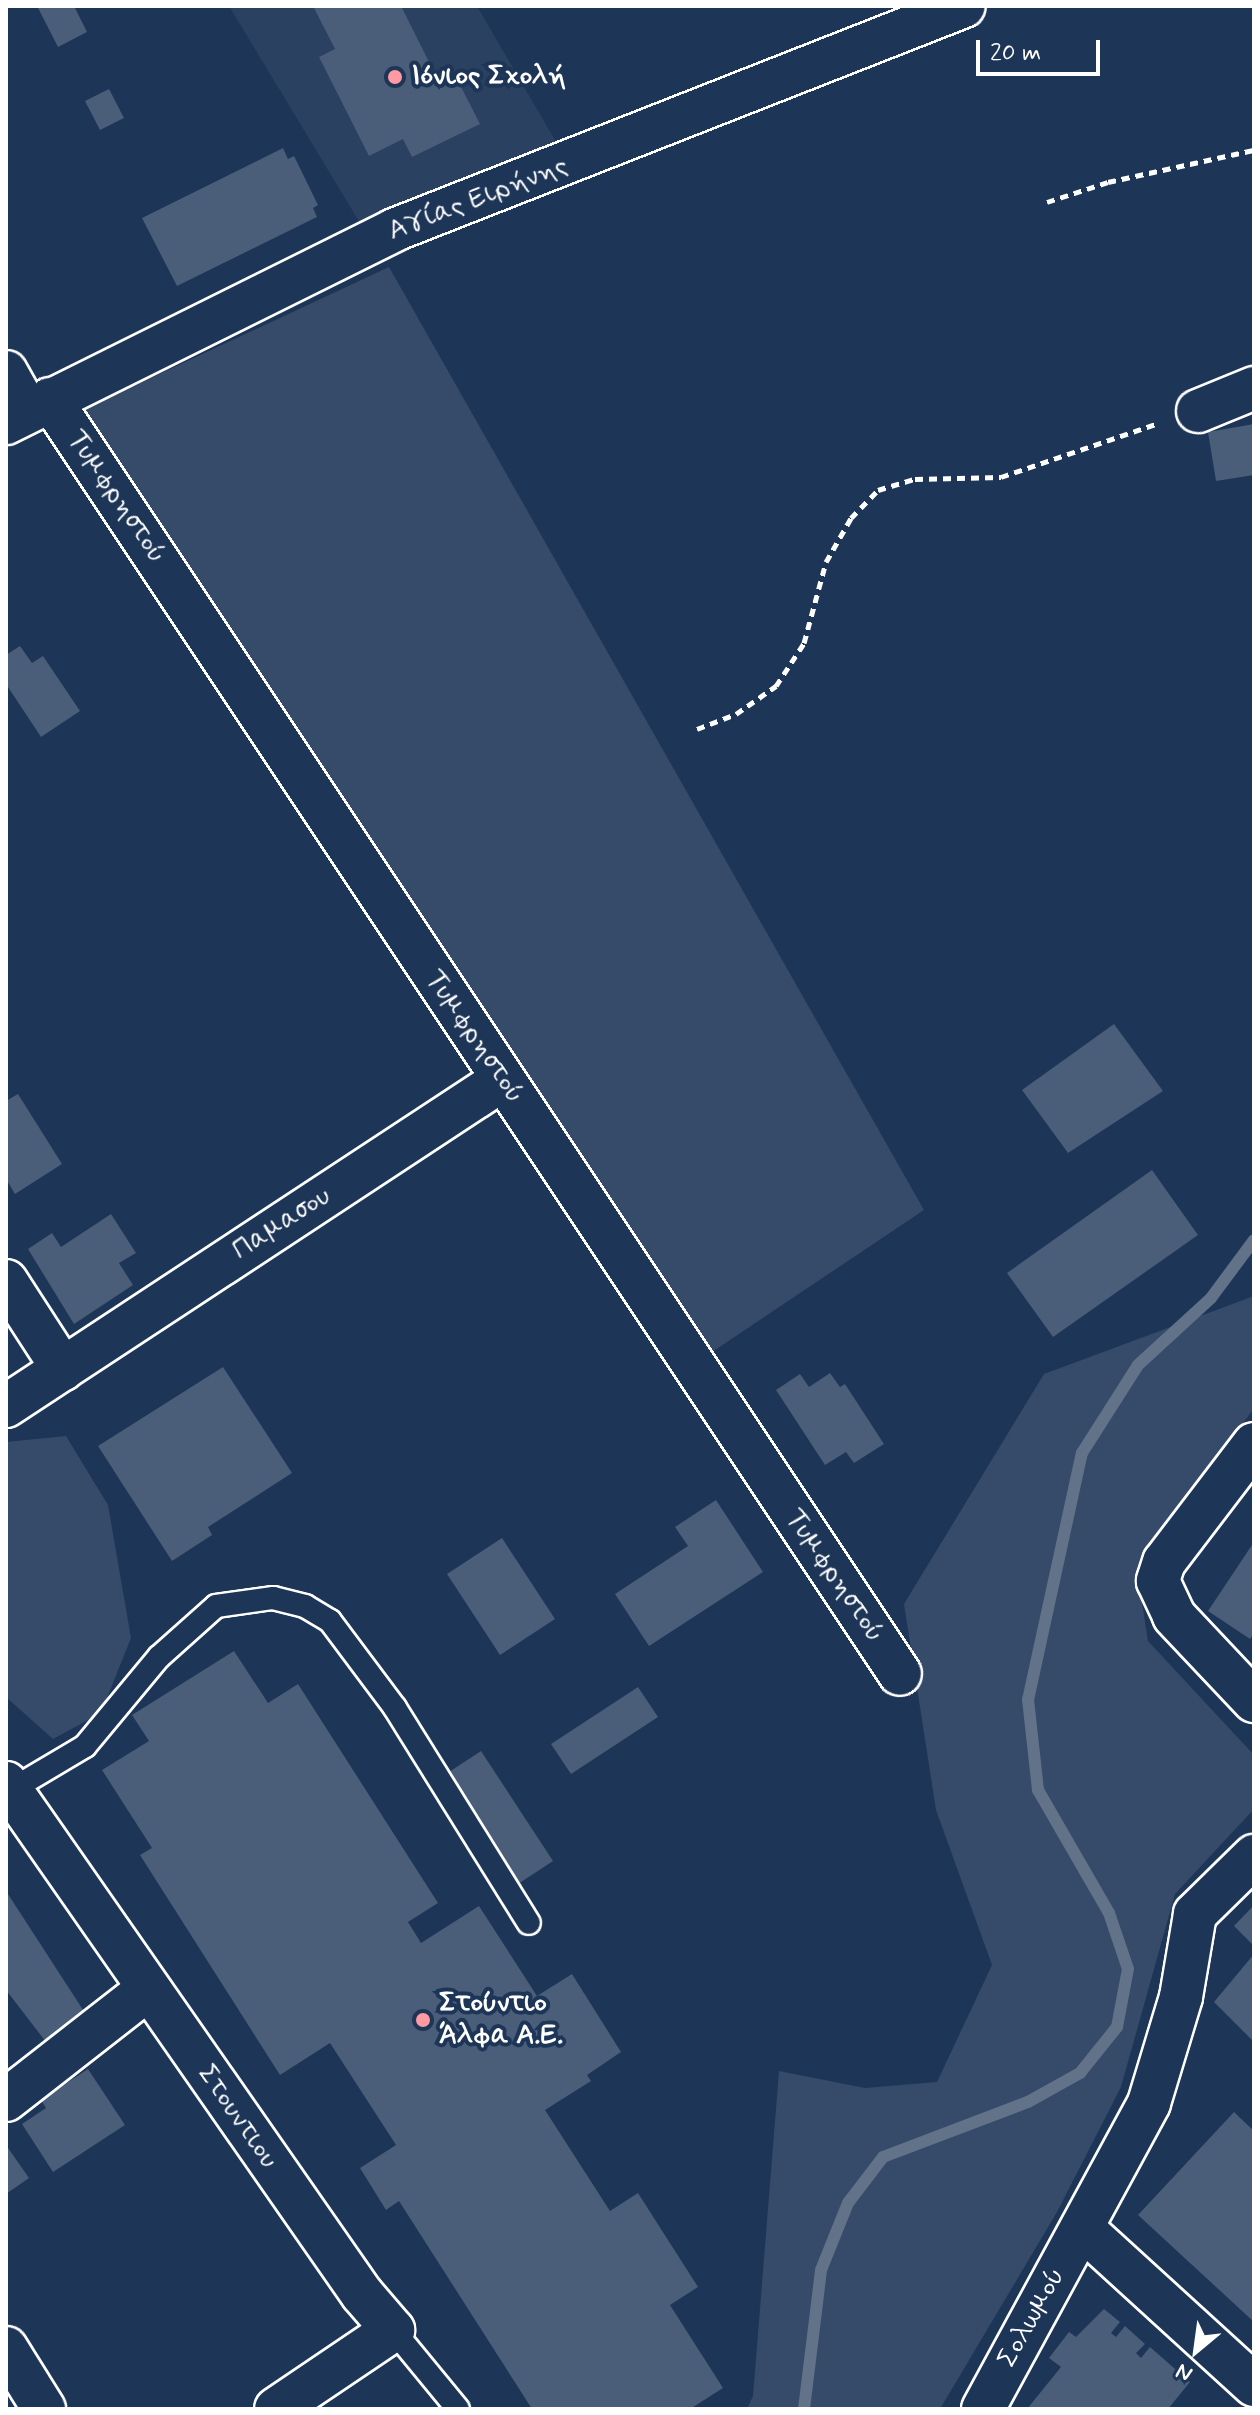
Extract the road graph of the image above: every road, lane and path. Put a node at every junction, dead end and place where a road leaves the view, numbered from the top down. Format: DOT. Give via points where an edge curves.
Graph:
graph roads {
  1 [pos="964,6"];
  2 [pos="1254,150"];
  3 [pos="1047,202"];
  4 [pos="6,372"];
  5 [pos="1254,388"];
  6 [pos="28,411"];
  7 [pos="1198,411"];
  8 [pos="697,729"];
  9 [pos="502,1080"];
  10 [pos="6,1281"];
  11 [pos="63,1369"];
  12 [pos="6,1406"];
  13 [pos="1254,1444"];
  14 [pos="900,1674"];
  15 [pos="1254,1701"];
  16 [pos="10,1796"];
  17 [pos="1254,1856"];
  18 [pos="529,1923"];
  19 [pos="148,1989"];
  20 [pos="6,2100"];
  21 [pos="1082,2228"];
  22 [pos="393,2330"];
  23 [pos="6,2348"];
  24 [pos="1254,2385"];
  25 [pos="26,2398"];
  26 [pos="276,2409"];
  27 [pos="458,2409"];
  28 [pos="983,2409"];
  1 -- 6 [label="street, Αγίας Ειρήνης" via="394,230"];
  2 -- 3 [label="path" via="1108,182"];
  4 -- 6 [label="street, Τυμφρηστού"];
  5 -- 7 [label="street"];
  6 -- 9 [label="street, Τυμφρηστού"];
  7 -- 8 [label="path" via="1001,477 915,479 878,490 851,518 826,562 804,643 776,686 736,714"];
  9 -- 11 [label="street, Παμασου"];
  9 -- 14 [label="street, Τυμφρηστού"];
  10 -- 11 [label="street"];
  11 -- 12 [label="street, Παμασου"];
  13 -- 15 [label="street" via="1164,1562 1158,1581 1163,1600"];
  16 -- 18 [label="lane" via="85,1746 159,1657 216,1606 273,1598 305,1606 330,1621 395,1708"];
  16 -- 19 [label="street, Στουντιου"];
  17 -- 21 [label="street, Σολωμού" via="1195,1914 1181,1997 1149,2103"];
  19 -- 20 [label="street"];
  19 -- 22 [label="street, Στουντιου" via="362,2294"];
  21 -- 24 [label="street"];
  21 -- 28 [label="street, Σολωμού"];
  22 -- 26 [label="street"];
  22 -- 27 [label="lane"];
  23 -- 25 [label="street"];
}
